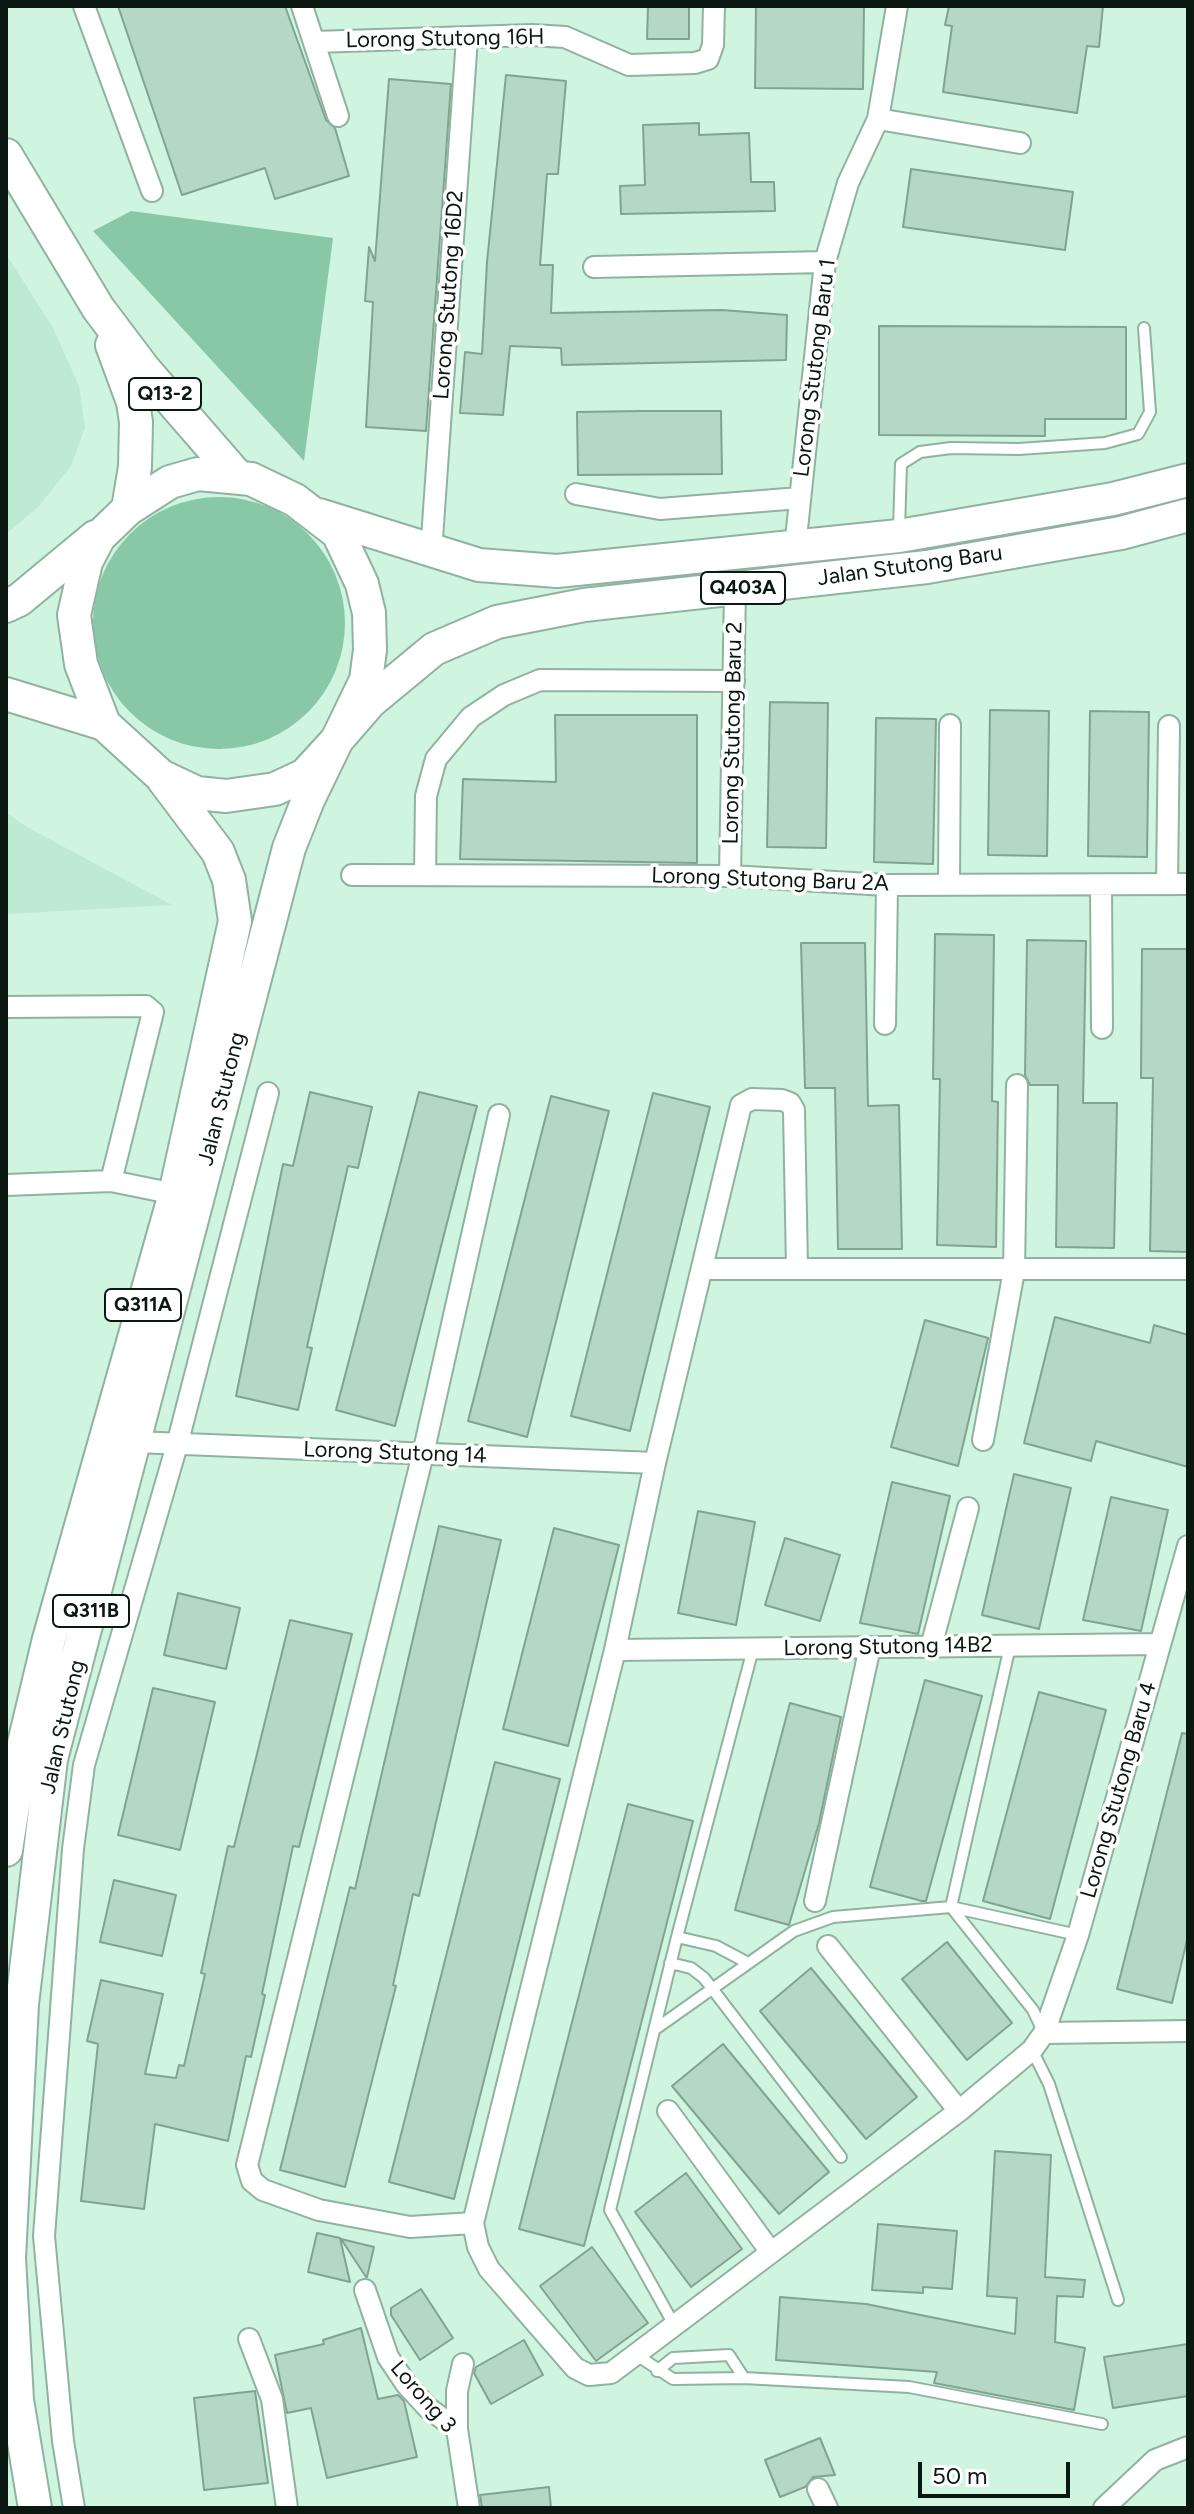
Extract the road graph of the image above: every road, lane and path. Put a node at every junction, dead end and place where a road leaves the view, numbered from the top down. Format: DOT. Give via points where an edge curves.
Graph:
graph roads {
  1 [pos="84,6"];
  2 [pos="302,6"];
  3 [pos="714,6"];
  4 [pos="897,6"];
  5 [pos="467,38"];
  6 [pos="314,42"];
  7 [pos="338,116"];
  8 [pos="878,119"];
  9 [pos="1020,143"];
  10 [pos="6,155"];
  11 [pos="152,191"];
  12 [pos="825,262"];
  13 [pos="594,267"];
  14 [pos="98,308"];
  15 [pos="1144,328"];
  16 [pos="237,476"];
  17 [pos="1188,480"];
  18 [pos="576,494"];
  19 [pos="800,498"];
  20 [pos="316,514"];
  21 [pos="1188,515"];
  22 [pos="119,516"];
  23 [pos="899,536"];
  24 [pos="795,548"];
  25 [pos="431,553"];
  26 [pos="735,589"];
  27 [pos="6,606"];
  28 [pos="734,681"];
  29 [pos="6,694"];
  30 [pos="104,724"];
  31 [pos="950,725"];
  32 [pos="1169,726"];
  33 [pos="337,740"];
  34 [pos="161,776"];
  35 [pos="352,875"];
  36 [pos="425,875"];
  37 [pos="730,876"];
  38 [pos="1167,884"];
  39 [pos="1188,884"];
  40 [pos="887,885"];
  41 [pos="949,885"];
  42 [pos="1101,886"];
  43 [pos="6,1007"];
  44 [pos="885,1024"];
  45 [pos="1102,1028"];
  46 [pos="1017,1085"];
  47 [pos="268,1093"];
  48 [pos="499,1115"];
  49 [pos="111,1181"];
  50 [pos="6,1185"];
  51 [pos="175,1194"];
  52 [pos="797,1268"];
  53 [pos="704,1269"];
  54 [pos="1188,1269"];
  55 [pos="1014,1271"];
  56 [pos="983,1440"];
  57 [pos="135,1442"];
  58 [pos="177,1445"];
  59 [pos="423,1454"];
  60 [pos="655,1463"];
  61 [pos="968,1508"];
  62 [pos="1188,1546"];
  63 [pos="1160,1644"];
  64 [pos="1010,1646"];
  65 [pos="870,1647"];
  66 [pos="931,1647"];
  67 [pos="753,1649"];
  68 [pos="615,1650"];
  69 [pos="6,1850"];
  70 [pos="815,1901"];
  71 [pos="951,1907"];
  72 [pos="1078,1935"];
  73 [pos="677,1937"];
  74 [pos="828,1946"];
  75 [pos="670,1963"];
  76 [pos="748,1963"];
  77 [pos="712,1990"];
  78 [pos="654,2030"];
  79 [pos="1188,2031"];
  80 [pos="1038,2041"];
  81 [pos="668,2111"];
  82 [pos="959,2111"];
  83 [pos="841,2157"];
  84 [pos="473,2223"];
  85 [pos="770,2251"];
  86 [pos="365,2290"];
  87 [pos="1118,2300"];
  88 [pos="673,2323"];
  89 [pos="249,2339"];
  90 [pos="635,2354"];
  91 [pos="463,2364"];
  92 [pos="657,2371"];
  93 [pos="744,2378"];
  94 [pos="1102,2424"];
  95 [pos="457,2429"];
  96 [pos="1188,2447"];
  97 [pos="818,2489"];
  98 [pos="35,2508"];
  99 [pos="74,2508"];
  100 [pos="287,2508"];
  101 [pos="469,2508"];
  102 [pos="827,2508"];
  103 [pos="1104,2508"];
  1 -- 11 [label="street"];
  2 -- 6 [label="street"];
  3 -- 5 [label="street, Lorong Stutong 16H" via="711,52 708,59 695,63 629,65 565,37"];
  4 -- 8 [label="street, Lorong Stutong Baru 1"];
  5 -- 6 [label="street, Lorong Stutong 16H"];
  5 -- 25 [label="street, Lorong Stutong 16D2"];
  6 -- 7 [label="street"];
  8 -- 9 [label="street"];
  8 -- 12 [label="street, Lorong Stutong Baru 1" via="848,183"];
  10 -- 14 [label="main road, Q13-2"];
  12 -- 13 [label="street"];
  12 -- 19 [label="street, Lorong Stutong Baru 1"];
  14 -- 16 [label="main road, Q13-2"];
  14 -- 22 [label="main road, Q13-2" via="133,402 136,453"];
  15 -- 23 [label="lane" via="1150,412 1138,434 1077,445 920,452 901,464"];
  16 -- 20 [label="main road"];
  16 -- 22 [label="main road" via="184,478 149,493"];
  17 -- 23 [label="main road, Jalan Stutong Baru" via="1113,499"];
  18 -- 19 [label="street" via="660,509"];
  19 -- 24 [label="street, Lorong Stutong Baru 1"];
  20 -- 25 [label="main road, Jalan Stutong Baru"];
  20 -- 33 [label="main road" via="338,533 351,556 369,613 366,680"];
  21 -- 26 [label="main road, Jalan Stutong Baru / Q403A" via="1121,533 927,567"];
  22 -- 27 [label="main road"];
  22 -- 30 [label="main road" via="86,562 74,615 81,664"];
  23 -- 24 [label="main road, Jalan Stutong Baru"];
  24 -- 25 [label="main road, Jalan Stutong Baru" via="557,571 479,565"];
  26 -- 28 [label="street, Lorong Stutong Baru 2"];
  26 -- 33 [label="main road, Jalan Stutong Baru / Q403A" via="584,605 497,622 434,649 370,702"];
  28 -- 36 [label="street" via="540,680 493,702 471,717 436,759 426,796"];
  28 -- 37 [label="street, Lorong Stutong Baru 2"];
  29 -- 30 [label="main road"];
  30 -- 34 [label="main road"];
  31 -- 41 [label="street"];
  32 -- 38 [label="street"];
  33 -- 34 [label="main road, Jalan Stutong Baru" via="305,775 275,789 226,796 197,793"];
  33 -- 57 [label="main road, Jalan Stutong / Q311B" via="289,848"];
  34 -- 51 [label="main road, Jalan Stutong / Q311A" via="218,852 235,921"];
  35 -- 36 [label="street, Lorong Stutong Baru 2A"];
  36 -- 37 [label="street, Lorong Stutong Baru 2A"];
  37 -- 40 [label="street, Lorong Stutong Baru 2A"];
  38 -- 39 [label="street, Lorong Stutong Baru 2A"];
  38 -- 42 [label="street, Lorong Stutong Baru 2A"];
  40 -- 41 [label="street, Lorong Stutong Baru 2A"];
  40 -- 44 [label="street"];
  41 -- 42 [label="street, Lorong Stutong Baru 2A"];
  42 -- 45 [label="street"];
  43 -- 49 [label="street" via="120,1005 146,1006 153,1012"];
  46 -- 55 [label="street"];
  47 -- 58 [label="street"];
  48 -- 59 [label="street"];
  49 -- 50 [label="street"];
  49 -- 51 [label="street"];
  51 -- 69 [label="main road, Jalan Stutong / Q311A" via="49,1639 21,1756"];
  52 -- 53 [label="street"];
  52 -- 53 [label="street" via="794,1110 782,1100 752,1099 741,1105"];
  52 -- 55 [label="street"];
  53 -- 60 [label="street"];
  54 -- 55 [label="street"];
  55 -- 56 [label="street"];
  57 -- 58 [label="street, Lorong Stutong 14"];
  57 -- 98 [label="main road, Jalan Stutong / Q311B" via="51,1759 22,2004 9,2258 17,2400"];
  58 -- 59 [label="street, Lorong Stutong 14"];
  58 -- 99 [label="street" via="84,1765 73,1849 44,2236"];
  59 -- 60 [label="street, Lorong Stutong 14"];
  59 -- 84 [label="street" via="247,2165 252,2181 263,2190 319,2210 410,2227"];
  60 -- 68 [label="street"];
  61 -- 66 [label="street"];
  62 -- 63 [label="street, Lorong Stutong Baru 4"];
  63 -- 64 [label="street, Lorong Stutong 14B2"];
  63 -- 72 [label="street, Lorong Stutong Baru 4"];
  64 -- 66 [label="street, Lorong Stutong 14B2"];
  64 -- 71 [label="lane"];
  65 -- 66 [label="street, Lorong Stutong 14B2"];
  65 -- 67 [label="street, Lorong Stutong 14B2"];
  65 -- 70 [label="street"];
  67 -- 68 [label="street, Lorong Stutong 14B2"];
  67 -- 73 [label="lane"];
  68 -- 84 [label="street"];
  71 -- 72 [label="lane"];
  71 -- 76 [label="lane" via="833,1917 794,1931"];
  71 -- 80 [label="lane" via="1033,2010"];
  72 -- 80 [label="street, Lorong Stutong Baru 4"];
  73 -- 75 [label="lane"];
  73 -- 76 [label="lane" via="716,1946"];
  74 -- 82 [label="street"];
  75 -- 77 [label="lane" via="691,1968"];
  75 -- 78 [label="lane"];
  76 -- 77 [label="lane"];
  77 -- 78 [label="lane"];
  77 -- 83 [label="lane"];
  78 -- 88 [label="lane" via="610,2210"];
  79 -- 80 [label="street"];
  80 -- 82 [label="street"];
  80 -- 87 [label="lane"];
  81 -- 85 [label="street"];
  82 -- 85 [label="street"];
  84 -- 90 [label="street" via="489,2269 575,2368 600,2376"];
  85 -- 88 [label="street"];
  86 -- 95 [label="street, Lorong 3" via="388,2357 428,2408"];
  88 -- 90 [label="street"];
  89 -- 100 [label="street" via="272,2399"];
  90 -- 92 [label="lane"];
  91 -- 95 [label="street"];
  92 -- 93 [label="lane" via="673,2379"];
  92 -- 93 [label="lane" via="673,2358 729,2355"];
  93 -- 94 [label="lane" via="909,2387"];
  95 -- 101 [label="street, Lorong 3"];
  96 -- 103 [label="street" via="1155,2460"];
  97 -- 102 [label="street"];
}
